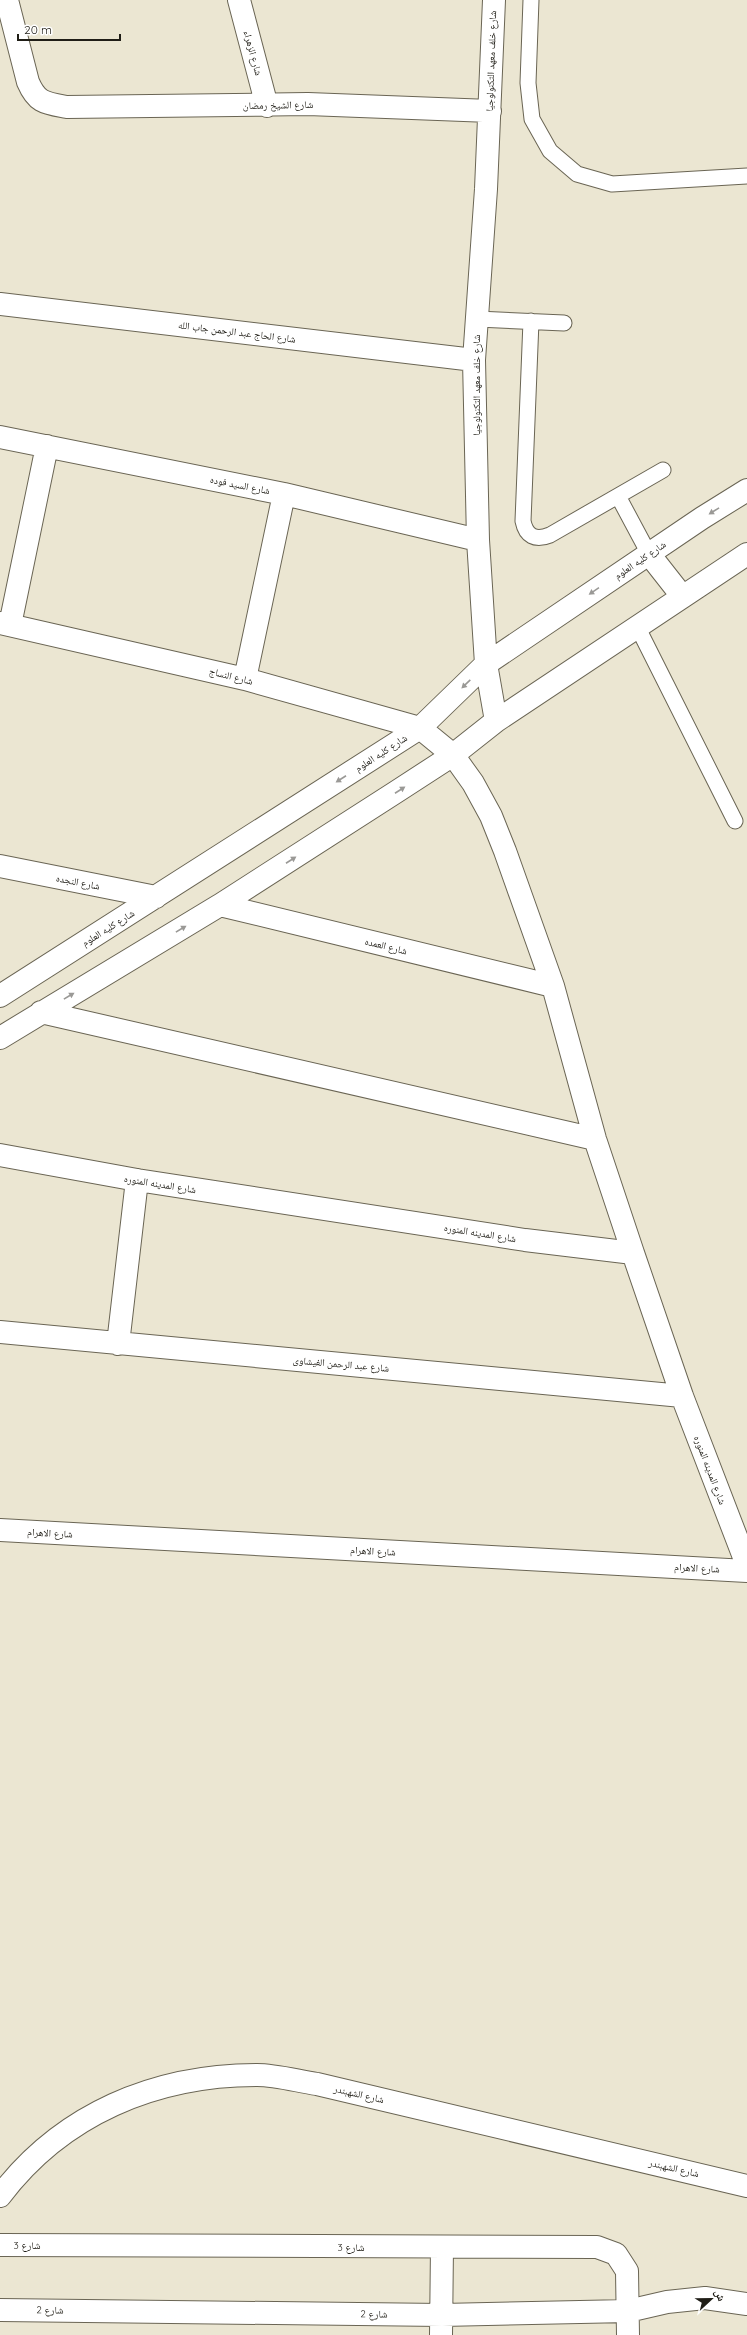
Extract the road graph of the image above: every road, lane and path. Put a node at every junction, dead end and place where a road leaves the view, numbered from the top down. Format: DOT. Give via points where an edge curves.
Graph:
graph roads {
  1 [pos="7,0"];
  2 [pos="239,0"];
  3 [pos="494,0"];
  4 [pos="531,0"];
  5 [pos="267,106"];
  6 [pos="490,111"];
  7 [pos="747,176"];
  8 [pos="0,304"];
  9 [pos="477,319"];
  10 [pos="531,321"];
  11 [pos="564,323"];
  12 [pos="474,360"];
  13 [pos="0,436"];
  14 [pos="47,446"];
  15 [pos="663,470"];
  16 [pos="747,490"];
  17 [pos="284,494"];
  18 [pos="618,496"];
  19 [pos="478,540"];
  20 [pos="648,554"];
  21 [pos="747,554"];
  22 [pos="682,596"];
  23 [pos="5,624"];
  24 [pos="637,626"];
  25 [pos="486,664"];
  26 [pos="245,679"];
  27 [pos="496,721"];
  28 [pos="420,728"];
  29 [pos="453,755"];
  30 [pos="735,821"];
  31 [pos="0,866"];
  32 [pos="156,897"];
  33 [pos="220,905"];
  34 [pos="552,986"];
  35 [pos="0,996"];
  36 [pos="41,1012"];
  37 [pos="0,1038"];
  38 [pos="595,1139"];
  39 [pos="0,1155"];
  40 [pos="137,1180"];
  41 [pos="633,1253"];
  42 [pos="0,1332"];
  43 [pos="118,1344"];
  44 [pos="682,1396"];
  45 [pos="0,1530"];
  46 [pos="747,1565"];
  47 [pos="747,1571"];
  48 [pos="747,2186"];
  49 [pos="0,2196"];
  50 [pos="0,2245"];
  51 [pos="442,2247"];
  52 [pos="747,2304"];
  53 [pos="0,2310"];
  54 [pos="628,2311"];
  55 [pos="441,2325"];
  56 [pos="628,2335"];
  1 -- 5 [label="street, شارع الشيخ رمضان" via="33,95 46,104 67,107"];
  2 -- 5 [label="street, شارع الزهراء"];
  3 -- 6 [label="street, شارع خلف معهد التكنولوجيا"];
  4 -- 7 [label="lane" via="528,83 532,119 550,151 577,174 612,184"];
  5 -- 6 [label="street, شارع الشيخ رمضان" via="308,104"];
  6 -- 9 [label="street, شارع خلف معهد التكنولوجيا"];
  8 -- 12 [label="street, شارع الحاج عبد الرحمن جاب الله"];
  9 -- 10 [label="lane"];
  9 -- 12 [label="street, شارع خلف معهد التكنولوجيا"];
  10 -- 11 [label="lane"];
  10 -- 18 [label="lane" via="525,530 531,537 541,539"];
  12 -- 19 [label="street, شارع خلف معهد التكنولوجيا"];
  13 -- 14 [label="street, شارع السيد فوده"];
  14 -- 17 [label="street, شارع السيد فوده"];
  14 -- 23 [label="street"];
  15 -- 18 [label="lane"];
  16 -- 20 [label="street, شارع كليه العلوم, one-way"];
  17 -- 19 [label="street, شارع السيد فوده"];
  17 -- 26 [label="street"];
  18 -- 20 [label="lane"];
  19 -- 25 [label="street, شارع خلف معهد التكنولوجيا"];
  20 -- 22 [label="street"];
  20 -- 25 [label="street, شارع كليه العلوم, one-way"];
  21 -- 22 [label="street"];
  22 -- 24 [label="street"];
  23 -- 26 [label="street, شارع النساج"];
  24 -- 27 [label="street"];
  24 -- 30 [label="lane"];
  25 -- 27 [label="street, شارع خلف معهد التكنولوجيا"];
  25 -- 28 [label="street, شارع كليه العلوم, one-way"];
  26 -- 28 [label="street, شارع النساج"];
  27 -- 29 [label="street"];
  28 -- 29 [label="street, شارع النساج"];
  28 -- 32 [label="street, شارع كليه العلوم, one-way"];
  33 -- 29 [label="street, one-way"];
  29 -- 34 [label="street, شارع النساج" via="473,783 491,816"];
  31 -- 32 [label="street, شارع النجده"];
  32 -- 35 [label="street, شارع كليه العلوم"];
  33 -- 34 [label="street, شارع العمده"];
  36 -- 33 [label="street, one-way"];
  34 -- 38 [label="street, شارع النساج"];
  36 -- 37 [label="street"];
  36 -- 38 [label="street"];
  38 -- 41 [label="street, شارع النساج"];
  39 -- 40 [label="street, شارع المدينه المنوره"];
  40 -- 41 [label="street, شارع المدينه المنوره" via="525,1240"];
  40 -- 43 [label="street"];
  41 -- 44 [label="street, شارع المدينه المنوره"];
  42 -- 43 [label="street, شارع عبد الرحمن الفيشاوى"];
  43 -- 44 [label="street, شارع عبد الرحمن الفيشاوى"];
  44 -- 46 [label="street, شارع المدينه المنوره"];
  45 -- 47 [label="street, شارع الاهرام"];
  48 -- 49 [label="street, شارع الشهبندر" via="317,2084 258,2074 199,2077 142,2091 89,2116 41,2151"];
  50 -- 51 [label="street, شارع 3"];
  51 -- 54 [label="street, شارع 3" via="597,2247 607,2250 616,2254 627,2271"];
  51 -- 55 [label="street"];
  52 -- 54 [label="street, شارع 2" via="705,2298 667,2302"];
  53 -- 55 [label="street, شارع 2"];
  54 -- 55 [label="street, شارع 2"];
  54 -- 56 [label="street, شارع 3"];
}
